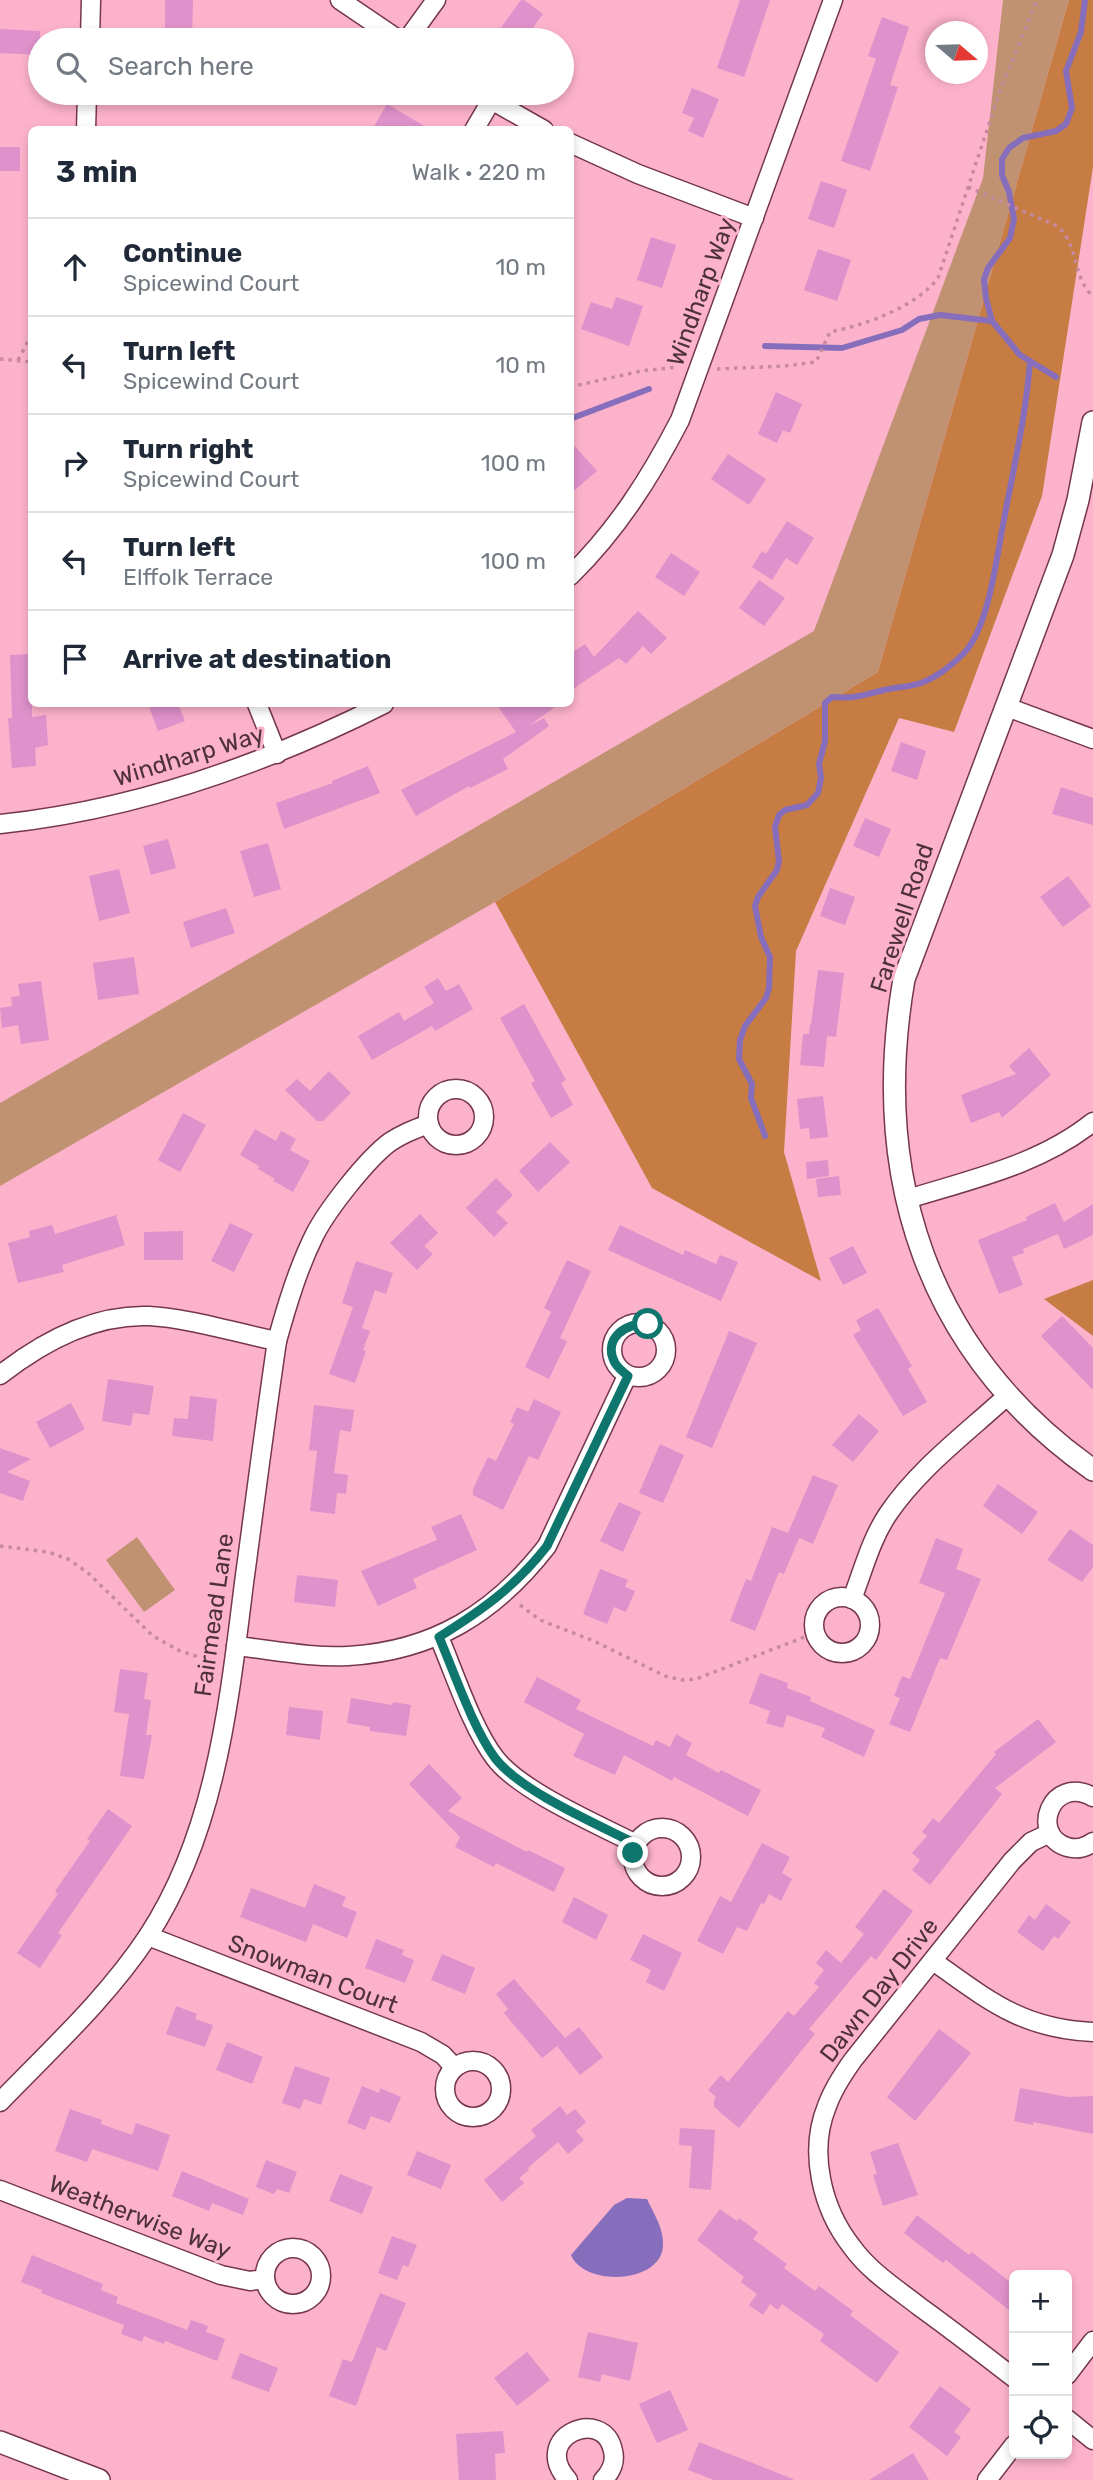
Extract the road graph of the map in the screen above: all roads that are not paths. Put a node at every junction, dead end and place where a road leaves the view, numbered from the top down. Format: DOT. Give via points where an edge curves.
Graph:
graph roads {
  1 [pos="91,0"];
  2 [pos="340,0"];
  3 [pos="436,0"];
  4 [pos="832,0"];
  5 [pos="90,28"];
  6 [pos="381,28"];
  7 [pos="416,28"];
  8 [pos="87,105"];
  9 [pos="482,105"];
  10 [pos="499,105"];
  11 [pos="86,126"];
  12 [pos="475,126"];
  13 [pos="537,126"];
  14 [pos="574,145"];
  15 [pos="754,218"];
  16 [pos="1093,422"];
  17 [pos="574,572"];
  18 [pos="258,707"];
  19 [pos="378,707"];
  20 [pos="1007,707"];
  21 [pos="1093,739"];
  22 [pos="278,754"];
  23 [pos="0,824"];
  24 [pos="1093,1122"];
  25 [pos="429,1124"];
  26 [pos="908,1199"];
  27 [pos="277,1342"];
  28 [pos="0,1374"];
  29 [pos="628,1376"];
  30 [pos="1008,1395"];
  31 [pos="1093,1470"];
  32 [pos="852,1599"];
  33 [pos="439,1637"];
  34 [pos="236,1646"];
  35 [pos="1093,1797"];
  36 [pos="1050,1833"];
  37 [pos="1093,1842"];
  38 [pos="636,1844"];
  39 [pos="148,1936"];
  40 [pos="933,1961"];
  41 [pos="1093,2032"];
  42 [pos="454,2067"];
  43 [pos="0,2102"];
  44 [pos="0,2190"];
  45 [pos="265,2279"];
  46 [pos="1093,2341"];
  47 [pos="1072,2368"];
  48 [pos="1009,2374"];
  49 [pos="1072,2423"];
  50 [pos="1093,2440"];
  51 [pos="0,2442"];
  52 [pos="1009,2452"];
  53 [pos="99,2480"];
  54 [pos="568,2480"];
  55 [pos="604,2480"];
  56 [pos="988,2480"];
  1 -- 5 [label="street"];
  2 -- 6 [label="street"];
  3 -- 7 [label="street"];
  4 -- 15 [label="street, Windharp Way"];
  8 -- 11 [label="street"];
  9 -- 12 [label="street"];
  10 -- 13 [label="street"];
  14 -- 15 [label="street"];
  15 -- 17 [label="street, Windharp Way" via="680,420 630,507"];
  16 -- 20 [label="street, Farewell Road" via="1063,555"];
  18 -- 22 [label="street"];
  19 -- 22 [label="street, Windharp Way"];
  20 -- 21 [label="street"];
  20 -- 26 [label="street, Farewell Road" via="905,979 893,1095 897,1156"];
  22 -- 23 [label="street, Windharp Way" via="152,796"];
  24 -- 26 [label="street" via="1047,1152"];
  25 -- 27 [label="street, Fairmead Lane" via="387,1144 335,1204 300,1268"];
  26 -- 30 [label="street, Farewell Road" via="938,1293"];
  27 -- 28 [label="street" via="177,1320 130,1317 78,1329 48,1342"];
  27 -- 34 [label="street, Fairmead Lane"];
  29 -- 33 [label="street" via="547,1546 507,1591"];
  30 -- 31 [label="street, Farewell Road" via="1061,1447"];
  30 -- 32 [label="street" via="904,1493 875,1539"];
  32 -- 32 [label="street" via="828,1601 814,1621 821,1644 831,1651 856,1650 870,1630 869,1617"];
  33 -- 34 [label="street" via="384,1652 346,1656"];
  33 -- 38 [label="street" via="495,1759 529,1787"];
  34 -- 39 [label="street, Fairmead Lane" via="206,1809 176,1887"];
  35 -- 36 [label="street" via="1075,1791 1057,1798 1047,1814"];
  36 -- 37 [label="street" via="1072,1848"];
  36 -- 40 [label="street, Dawn Day Drive" via="1031,1842 1012,1861"];
  39 -- 42 [label="street, Snowman Court" via="421,2042"];
  39 -- 43 [label="street, Fairmead Lane" via="114,1983"];
  40 -- 41 [label="street" via="994,2004 1021,2017"];
  40 -- 48 [label="street, Dawn Day Drive" via="853,2060 825,2108 818,2139 821,2178 833,2217 853,2249 897,2289"];
  44 -- 45 [label="street, Weatherwise Way" via="221,2275"];
  46 -- 47 [label="street"];
  49 -- 50 [label="street"];
  51 -- 53 [label="street"];
  52 -- 56 [label="street"];
  54 -- 55 [label="street" via="558,2465 559,2446 571,2432 590,2428 612,2444 614,2463"];
}
